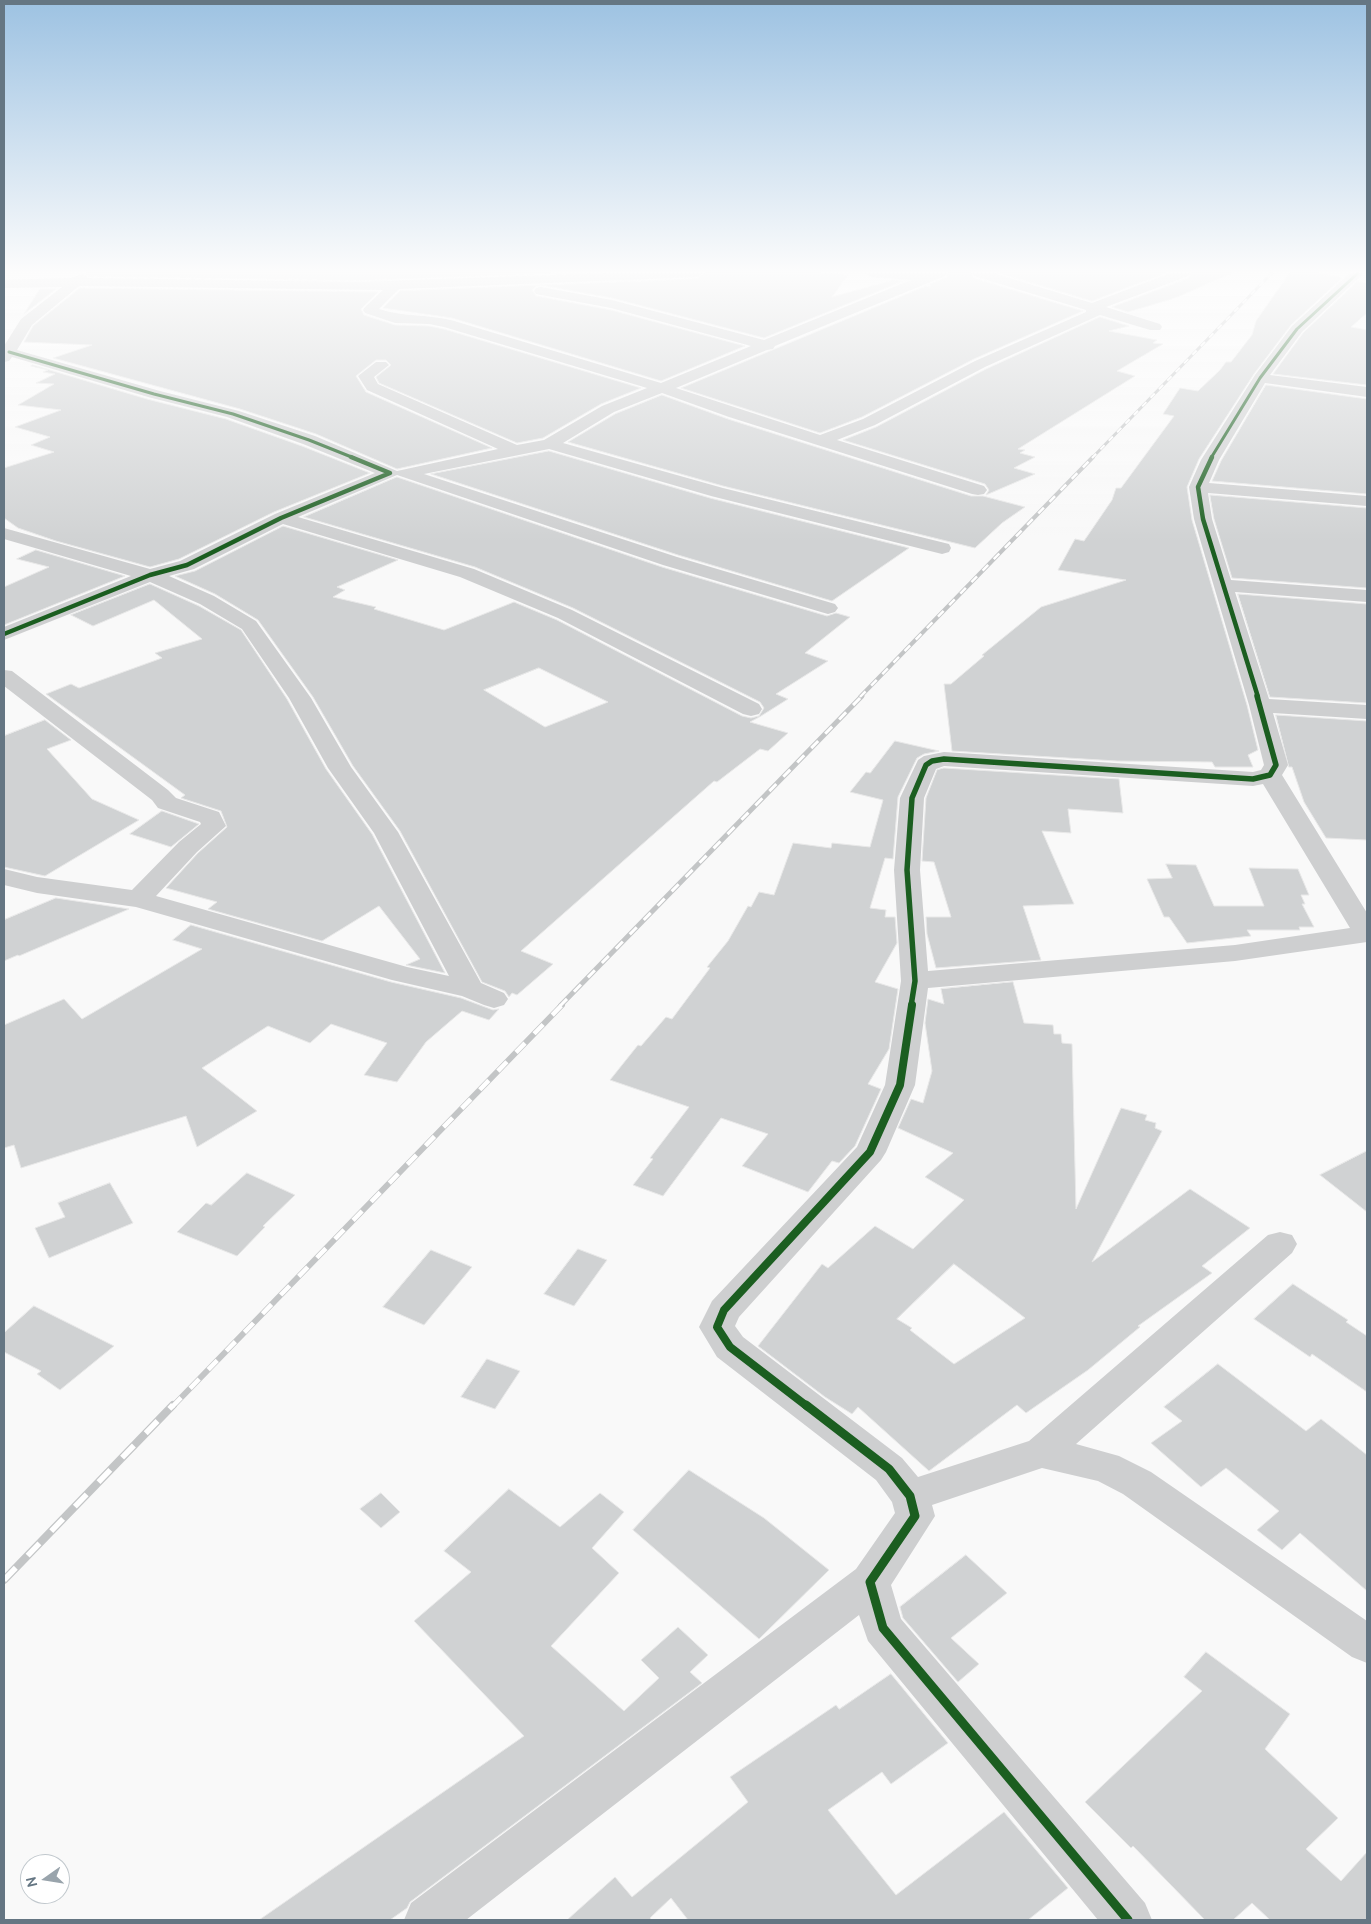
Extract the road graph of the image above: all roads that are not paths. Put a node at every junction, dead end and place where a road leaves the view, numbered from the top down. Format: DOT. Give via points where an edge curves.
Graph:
graph roads {
  1 [pos="36,363"];
  2 [pos="578,363"];
  3 [pos="726,363"];
  4 [pos="983,363"];
  5 [pos="1271,363"];
  6 [pos="382,365"];
  7 [pos="1260,378"];
  8 [pos="662,388"];
  9 [pos="1367,392"];
  10 [pos="820,440"];
  11 [pos="549,444"];
  12 [pos="514,450"];
  13 [pos="397,473"];
  14 [pos="1198,487"];
  15 [pos="978,490"];
  16 [pos="1367,501"];
  17 [pos="281,518"];
  18 [pos="4,533"];
  19 [pos="942,548"];
  20 [pos="150,575"];
  21 [pos="1224,585"];
  22 [pos="1367,596"];
  23 [pos="828,608"];
  24 [pos="4,634"];
  25 [pos="4,676"];
  26 [pos="1260,705"];
  27 [pos="751,709"];
  28 [pos="1367,712"];
  29 [pos="1270,775"];
  30 [pos="4,877"];
  31 [pos="138,899"];
  32 [pos="1367,934"];
  33 [pos="914,981"];
  34 [pos="1280,1244"];
  35 [pos="1042,1452"];
  36 [pos="910,1496"];
  37 [pos="870,1582"];
  38 [pos="1367,1644"];
  39 [pos="428,1920"];
  40 [pos="1128,1920"];
  1 -- 13 [label="street" via="233,414"];
  2 -- 8 [label="street"];
  3 -- 8 [label="street"];
  4 -- 10 [label="street" via="869,422"];
  5 -- 7 [label="street"];
  6 -- 12 [label="street" via="366,376 372,387"];
  7 -- 9 [label="street"];
  7 -- 14 [label="street" via="1210,460"];
  8 -- 10 [label="street"];
  8 -- 11 [label="street" via="608,409"];
  10 -- 15 [label="street"];
  11 -- 12 [label="street"];
  11 -- 19 [label="street" via="717,492"];
  12 -- 13 [label="street"];
  13 -- 17 [label="street"];
  13 -- 23 [label="street"];
  14 -- 16 [label="street"];
  14 -- 21 [label="street" via="1203,519"];
  17 -- 20 [label="street" via="187,564"];
  17 -- 27 [label="street" via="467,573 565,614"];
  18 -- 20 [label="street"];
  20 -- 24 [label="street"];
  20 -- 31 [label="street" via="207,600 249,625 300,698 340,768 386,832 482,994"];
  21 -- 22 [label="street"];
  21 -- 26 [label="street"];
  25 -- 31 [label="street" via="167,803 210,817 214,826 188,847"];
  26 -- 28 [label="street"];
  26 -- 29 [label="street" via="1276,765"];
  29 -- 32 [label="street"];
  29 -- 33 [label="street" via="1252,778 944,759 932,761 926,765 912,798 907,870"];
  30 -- 31 [label="street" via="37,885"];
  32 -- 33 [label="street" via="1235,953"];
  33 -- 36 [label="street" via="900,1085 870,1152 724,1310 717,1327 730,1347 889,1468"];
  34 -- 35 [label="street"];
  35 -- 36 [label="street"];
  35 -- 38 [label="street" via="1106,1467 1137,1483"];
  36 -- 37 [label="street" via="914,1516"];
  37 -- 39 [label="street"];
  37 -- 40 [label="street" via="883,1628"];
}
